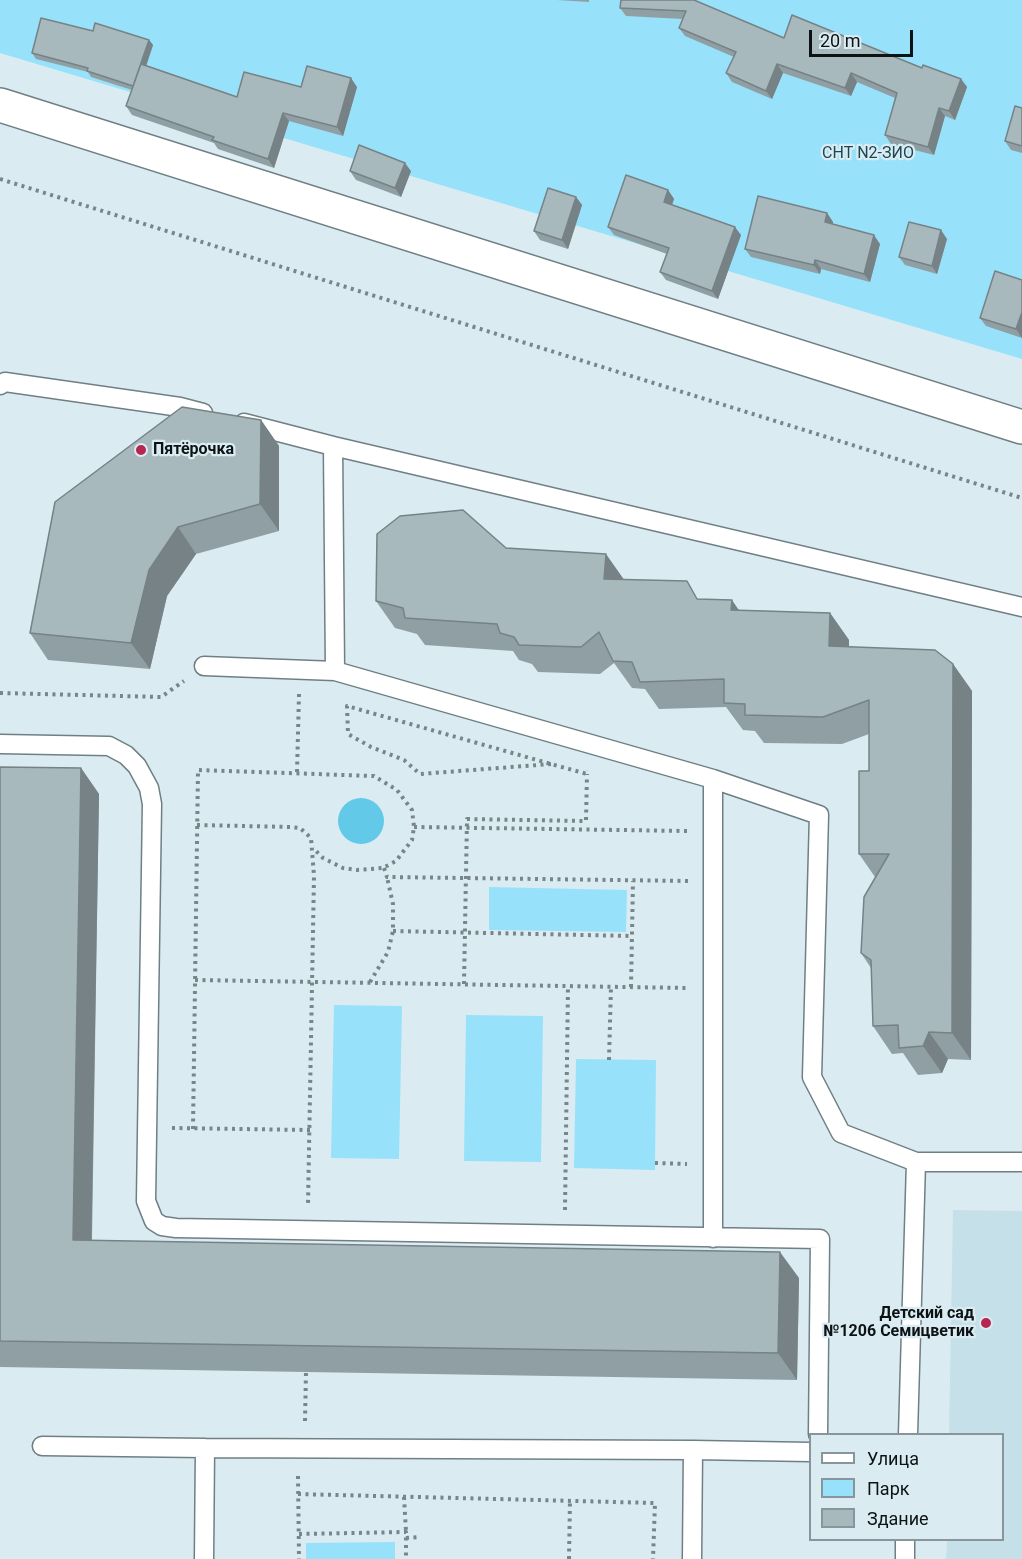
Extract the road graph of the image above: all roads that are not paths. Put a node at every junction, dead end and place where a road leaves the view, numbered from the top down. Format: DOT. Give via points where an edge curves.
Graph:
graph roads {
  1 [pos="0,105"];
  2 [pos="0,385"];
  3 [pos="1022,427"];
  4 [pos="333,446"];
  5 [pos="1022,607"];
  6 [pos="204,666"];
  7 [pos="335,671"];
  8 [pos="0,744"];
  9 [pos="713,779"];
  10 [pos="916,1162"];
  11 [pos="1022,1162"];
  12 [pos="713,1238"];
  13 [pos="818,1433"];
  14 [pos="908,1433"];
  15 [pos="42,1446"];
  16 [pos="205,1448"];
  17 [pos="693,1450"];
  18 [pos="809,1452"];
  19 [pos="905,1541"];
  20 [pos="204,1559"];
  21 [pos="692,1559"];
  22 [pos="905,1559"];
  1 -- 3 [label="street"];
  2 -- 4 [label="lane" via="5,382 180,407"];
  4 -- 5 [label="lane"];
  4 -- 7 [label="lane"];
  6 -- 7 [label="lane"];
  7 -- 9 [label="lane"];
  8 -- 12 [label="lane" via="109,746 137,766 149,788 152,804 146,1201 148,1212 162,1226"];
  9 -- 10 [label="lane" via="819,815 812,1077 841,1133"];
  9 -- 12 [label="lane"];
  10 -- 11 [label="lane"];
  10 -- 14 [label="lane"];
  12 -- 13 [label="lane" via="820,1239"];
  15 -- 16 [label="lane"];
  16 -- 17 [label="lane"];
  16 -- 20 [label="lane"];
  17 -- 18 [label="lane"];
  17 -- 21 [label="lane"];
  19 -- 22 [label="lane"];
}
